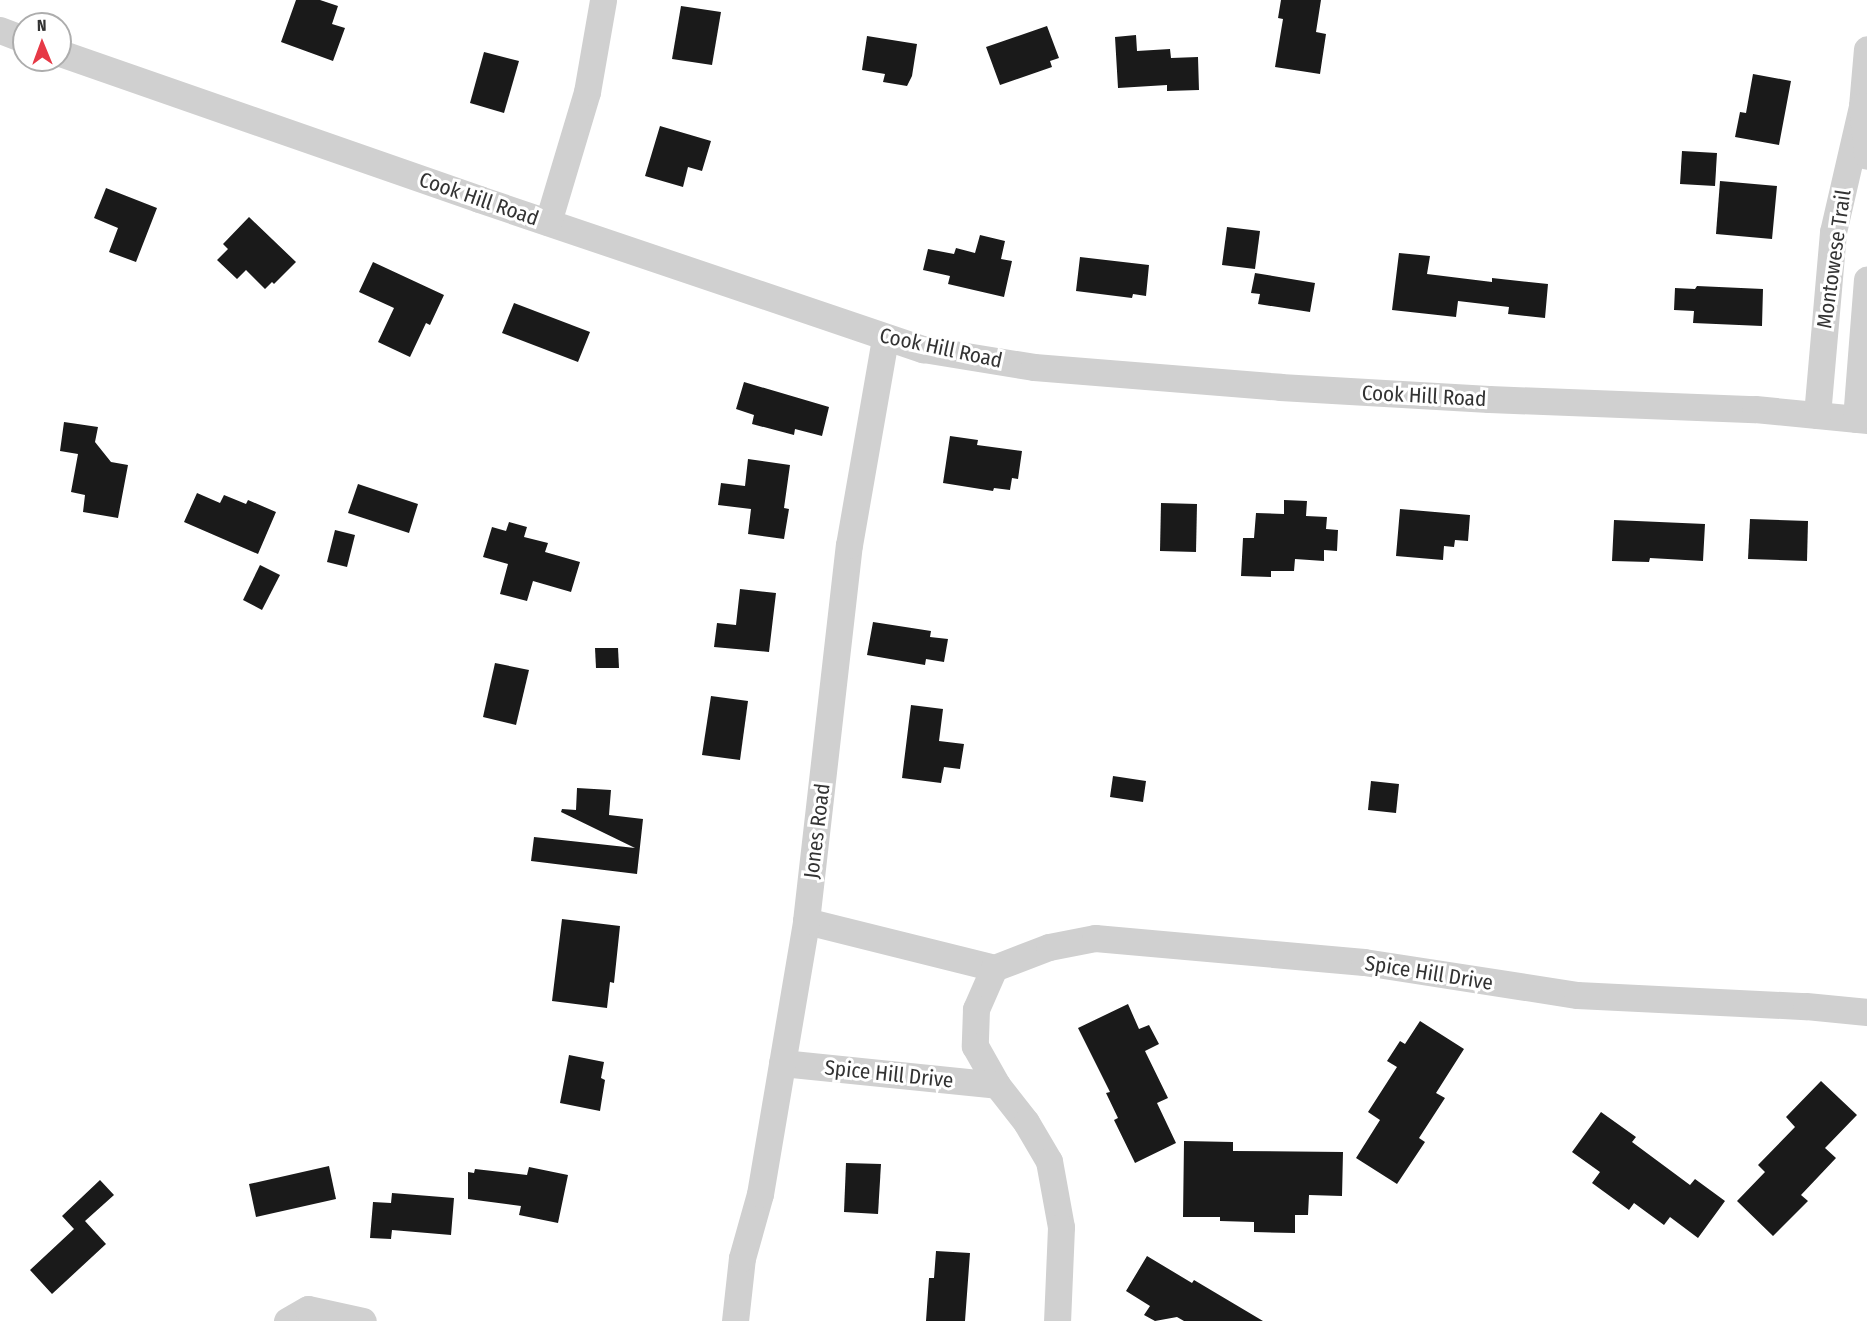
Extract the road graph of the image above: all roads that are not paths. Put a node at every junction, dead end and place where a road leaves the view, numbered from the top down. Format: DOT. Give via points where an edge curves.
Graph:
graph roads {
  1 [pos="603,0"];
  2 [pos="1867,49"];
  3 [pos="72,57"];
  4 [pos="1862,106"];
  5 [pos="1867,156"];
  6 [pos="548,222"];
  7 [pos="1867,279"];
  8 [pos="885,338"];
  9 [pos="1817,415"];
  10 [pos="1862,419"];
  11 [pos="806,921"];
  12 [pos="994,968"];
  13 [pos="1867,1012"];
  14 [pos="782,1063"];
  15 [pos="997,1085"];
  16 [pos="287,1321"];
  17 [pos="363,1321"];
  18 [pos="735,1321"];
  19 [pos="1057,1321"];
  1 -- 6 [label="street" via="587,92"];
  2 -- 4 [label="street, Montowese Trail"];
  3 -- 6 [label="street, Cook Hill Road"];
  4 -- 5 [label="street, Montowese Trail"];
  4 -- 9 [label="street, Montowese Trail" via="1832,242"];
  6 -- 8 [label="street, Cook Hill Road"];
  7 -- 10 [label="street, Montowese Trail"];
  8 -- 9 [label="street, Cook Hill Road" via="923,349 1034,367 1280,387"];
  8 -- 11 [label="street, Jones Road" via="849,545"];
  9 -- 10 [label="street, Cook Hill Road"];
  11 -- 12 [label="street"];
  11 -- 14 [label="street, Jones Road"];
  12 -- 13 [label="street, Spice Hill Drive" via="1048,947 1095,938 1364,962 1577,995"];
  12 -- 15 [label="street, Spice Hill Drive" via="976,1009 975,1046"];
  14 -- 15 [label="street, Spice Hill Drive"];
  14 -- 18 [label="street, Jones Road" via="760,1194 742,1258"];
  15 -- 19 [label="street, Spice Hill Drive" via="1026,1122 1049,1161 1061,1227"];
  16 -- 17 [label="street" via="308,1309"];
}
